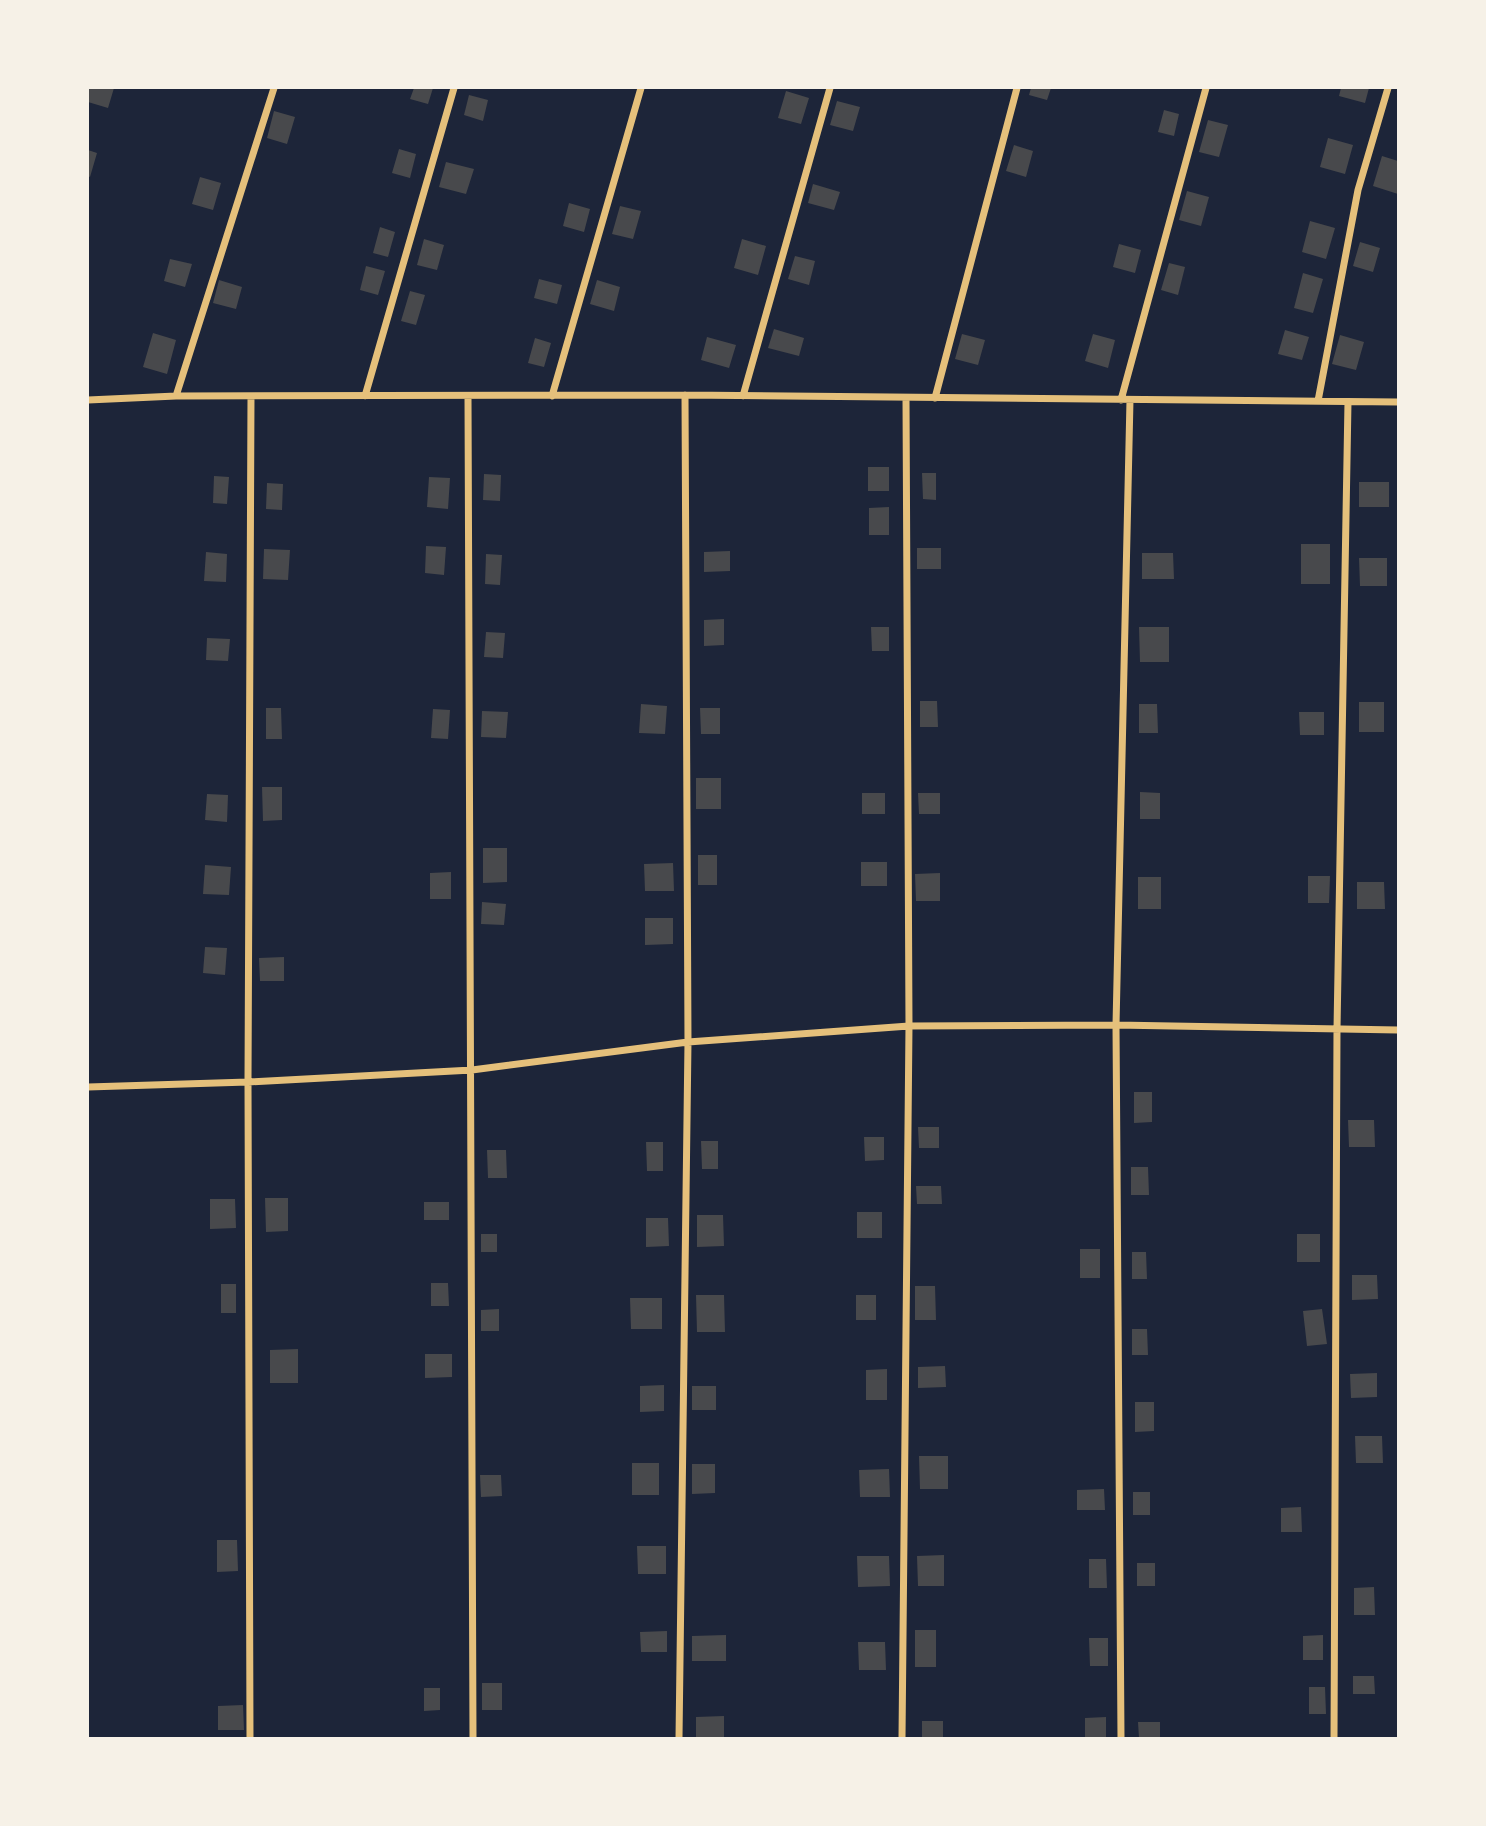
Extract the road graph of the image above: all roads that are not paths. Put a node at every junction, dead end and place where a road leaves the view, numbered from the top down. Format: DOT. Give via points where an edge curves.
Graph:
graph roads {
  1 [pos="274,88"];
  2 [pos="454,88"];
  3 [pos="641,88"];
  4 [pos="830,88"];
  5 [pos="1017,88"];
  6 [pos="1206,88"];
  7 [pos="1388,88"];
  8 [pos="176,396"];
  9 [pos="251,396"];
  10 [pos="365,396"];
  11 [pos="468,396"];
  12 [pos="552,396"];
  13 [pos="685,396"];
  14 [pos="743,396"];
  15 [pos="906,398"];
  16 [pos="935,398"];
  17 [pos="88,400"];
  18 [pos="1121,400"];
  19 [pos="1130,400"];
  20 [pos="1318,401"];
  21 [pos="1348,402"];
  22 [pos="1398,402"];
  23 [pos="1116,1025"];
  24 [pos="909,1026"];
  25 [pos="1337,1029"];
  26 [pos="1398,1031"];
  27 [pos="688,1042"];
  28 [pos="472,1069"];
  29 [pos="248,1082"];
  30 [pos="88,1087"];
  31 [pos="250,1738"];
  32 [pos="473,1738"];
  33 [pos="680,1738"];
  34 [pos="902,1738"];
  35 [pos="1121,1738"];
  36 [pos="1335,1738"];
  1 -- 8 [label="street"];
  2 -- 10 [label="street"];
  3 -- 12 [label="street"];
  4 -- 14 [label="street"];
  5 -- 16 [label="street"];
  6 -- 18 [label="street"];
  7 -- 20 [label="street" via="1359,190"];
  8 -- 9 [label="street"];
  8 -- 17 [label="street"];
  9 -- 10 [label="street"];
  9 -- 29 [label="street"];
  10 -- 11 [label="street"];
  11 -- 12 [label="street"];
  11 -- 28 [label="street"];
  12 -- 13 [label="street"];
  13 -- 14 [label="street"];
  13 -- 27 [label="street"];
  14 -- 15 [label="street"];
  15 -- 16 [label="street"];
  15 -- 24 [label="street"];
  16 -- 18 [label="street"];
  18 -- 19 [label="street"];
  19 -- 20 [label="street"];
  19 -- 23 [label="street"];
  20 -- 21 [label="street"];
  21 -- 22 [label="street"];
  21 -- 25 [label="street"];
  23 -- 24 [label="street"];
  23 -- 25 [label="street"];
  23 -- 35 [label="street"];
  24 -- 27 [label="street"];
  24 -- 34 [label="street"];
  25 -- 26 [label="street"];
  25 -- 36 [label="street"];
  27 -- 28 [label="street"];
  27 -- 33 [label="street"];
  28 -- 29 [label="street"];
  28 -- 32 [label="street"];
  29 -- 30 [label="street"];
  29 -- 31 [label="street"];
}
